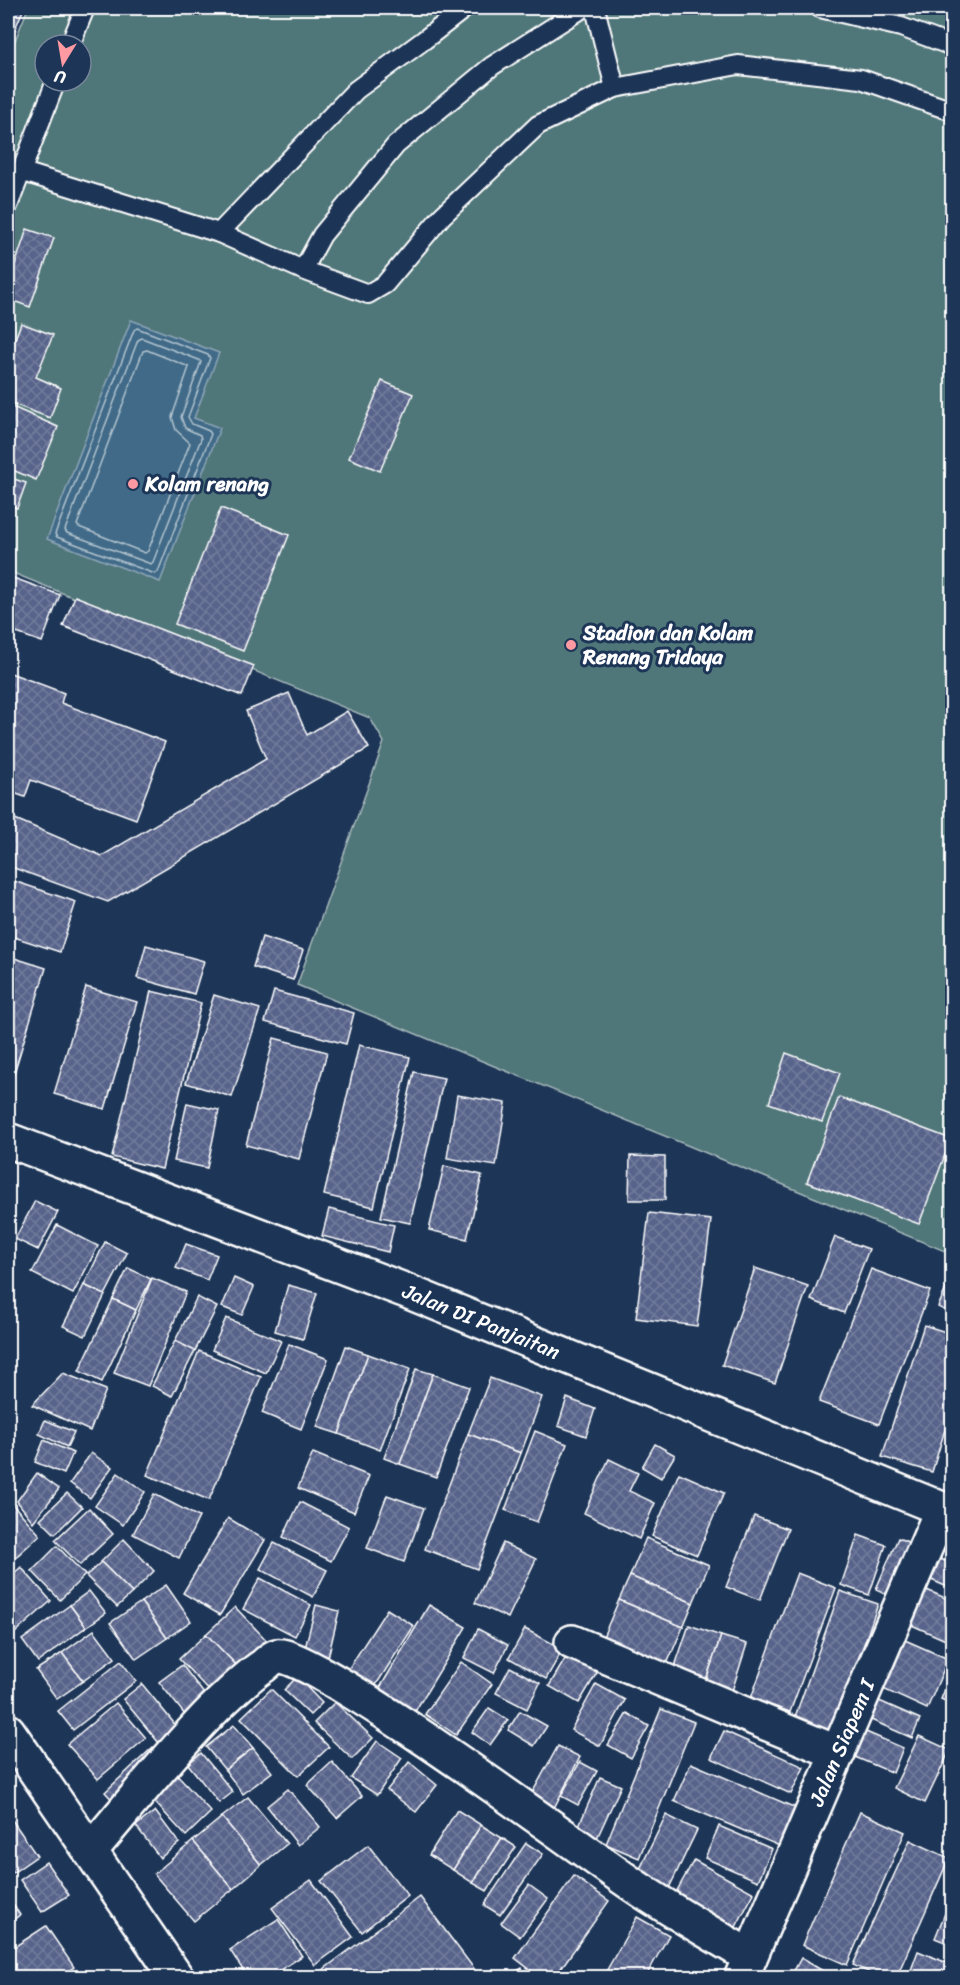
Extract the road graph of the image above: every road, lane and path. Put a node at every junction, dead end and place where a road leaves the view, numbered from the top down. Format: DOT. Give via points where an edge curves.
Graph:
graph roads {
  1 [pos="85,8"];
  2 [pos="465,8"];
  3 [pos="583,8"];
  4 [pos="595,8"];
  5 [pos="820,8"];
  6 [pos="75,33"];
  7 [pos="952,46"];
  8 [pos="615,88"];
  9 [pos="51,93"];
  10 [pos="952,111"];
  11 [pos="20,171"];
  12 [pos="8,206"];
  13 [pos="219,233"];
  14 [pos="303,270"];
  15 [pos="8,1140"];
  16 [pos="947,1511"];
  17 [pos="572,1642"];
  18 [pos="11,1743"];
  19 [pos="838,1753"];
  20 [pos="90,1851"];
  21 [pos="746,1967"];
  22 [pos="177,1977"];
  1 -- 6 [label="lane"];
  2 -- 13 [label="lane" via="356,90"];
  3 -- 14 [label="lane" via="492,66 396,145 322,235"];
  4 -- 8 [label="lane"];
  5 -- 7 [label="lane" via="901,27"];
  8 -- 10 [label="lane" via="738,65 861,79"];
  8 -- 14 [label="lane" via="538,125 442,216 385,284 368,294"];
  9 -- 11 [label="lane"];
  11 -- 12 [label="lane"];
  11 -- 13 [label="lane"];
  13 -- 14 [label="lane"];
  15 -- 16 [label="street, Jalan DI Panjaitan" via="404,1290"];
  16 -- 19 [label="street, Jalan Siapem I"];
  17 -- 19 [label="street"];
  18 -- 20 [label="street"];
  19 -- 21 [label="street, Jalan Siapem I"];
  20 -- 21 [label="street" via="227,1697 276,1656 286,1656 326,1675 402,1724 563,1833"];
  20 -- 22 [label="street"];
}
